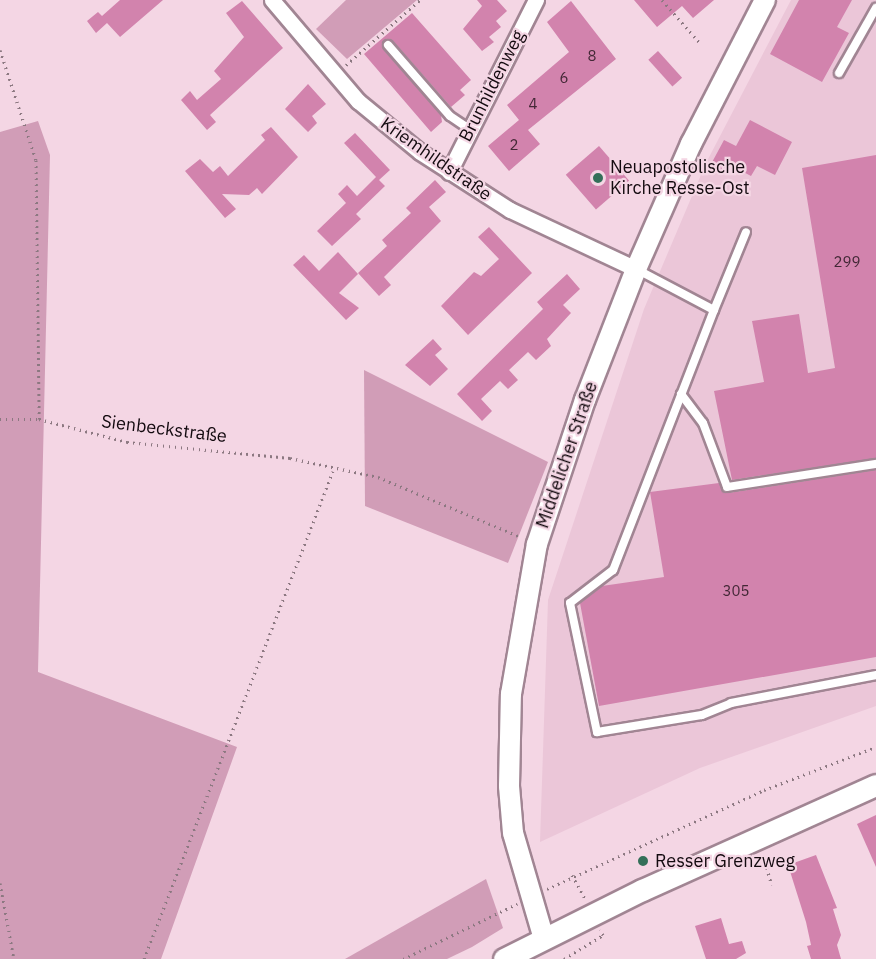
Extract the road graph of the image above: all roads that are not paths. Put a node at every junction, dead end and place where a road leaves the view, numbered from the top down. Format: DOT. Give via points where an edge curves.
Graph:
graph roads {
  1 [pos="272,0"];
  2 [pos="536,0"];
  3 [pos="765,0"];
  4 [pos="876,8"];
  5 [pos="388,45"];
  6 [pos="839,73"];
  7 [pos="470,129"];
  8 [pos="449,172"];
  9 [pos="746,232"];
  10 [pos="636,269"];
  11 [pos="714,310"];
  12 [pos="681,394"];
  13 [pos="876,464"];
  14 [pos="876,675"];
  15 [pos="876,785"];
  16 [pos="544,939"];
  17 [pos="504,959"];
  1 -- 8 [label="street, Kriemhildstraße" via="333,76 393,130"];
  2 -- 7 [label="street, Brunhildenweg"];
  3 -- 10 [label="street, Middelicher Straße" via="691,144"];
  4 -- 6 [label="lane"];
  5 -- 7 [label="lane" via="450,116"];
  7 -- 8 [label="street, Brunhildenweg"];
  8 -- 10 [label="street, Kriemhildstraße" via="542,227"];
  9 -- 11 [label="lane"];
  10 -- 11 [label="lane"];
  10 -- 16 [label="street, Middelicher Straße" via="585,400 537,544 511,694 509,786 513,833"];
  11 -- 12 [label="lane"];
  12 -- 13 [label="lane" via="703,423 727,487"];
  12 -- 14 [label="lane" via="613,570 570,603 597,732 702,715 731,703"];
  15 -- 16 [label="main road"];
  16 -- 17 [label="main road"];
}
